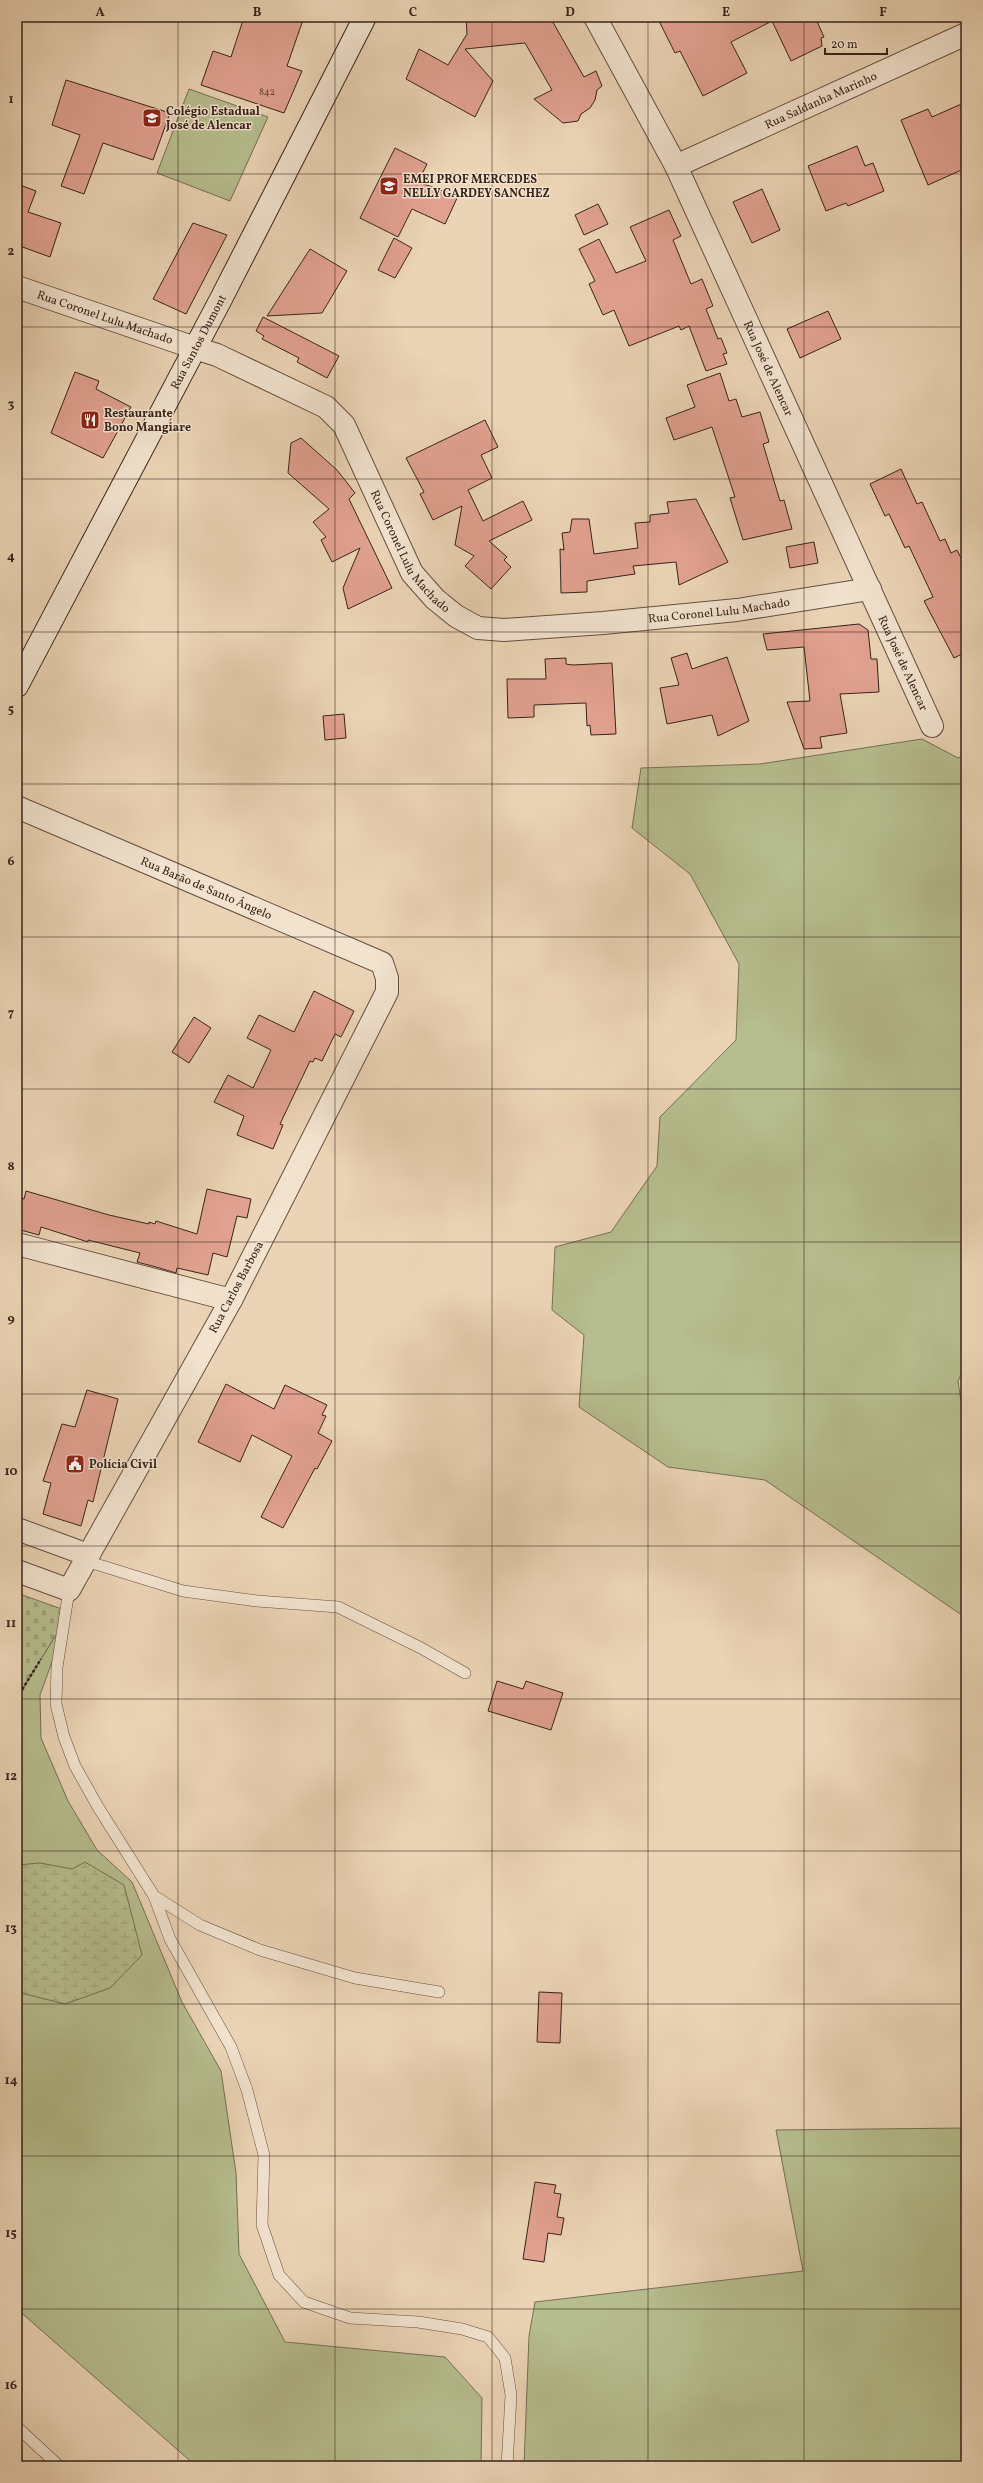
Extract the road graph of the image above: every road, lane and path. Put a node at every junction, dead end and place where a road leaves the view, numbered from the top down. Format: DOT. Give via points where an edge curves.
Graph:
graph roads {
  1 [pos="365,17"];
  2 [pos="595,17"];
  3 [pos="966,34"];
  4 [pos="676,166"];
  5 [pos="17,287"];
  6 [pos="195,348"];
  7 [pos="870,589"];
  8 [pos="17,686"];
  9 [pos="932,726"];
  10 [pos="17,807"];
  11 [pos="387,978"];
  12 [pos="17,1244"];
  13 [pos="230,1300"];
  14 [pos="17,1529"];
  15 [pos="87,1558"];
  16 [pos="17,1572"];
  17 [pos="69,1590"];
  18 [pos="466,1673"];
  19 [pos="154,1896"];
  20 [pos="439,1992"];
  21 [pos="17,2427"];
  22 [pos="59,2466"];
  23 [pos="507,2466"];
  1 -- 6 [label="street, Rua Santos Dumont"];
  2 -- 4 [label="street, Rua José de Alencar"];
  3 -- 4 [label="street, Rua Saldanha Marinho"];
  4 -- 7 [label="street, Rua José de Alencar"];
  5 -- 6 [label="street, Rua Coronel Lulu Machado"];
  6 -- 7 [label="street, Rua Coronel Lulu Machado" via="217,355 326,407 344,425 412,573 440,604 478,628 504,630 737,610"];
  6 -- 8 [label="street, Rua Santos Dumont"];
  7 -- 9 [label="street, Rua José de Alencar"];
  10 -- 11 [label="street, Rua Barão de Santo Ângelo" via="382,964"];
  11 -- 13 [label="street, Rua Carlos Barbosa" via="387,992"];
  12 -- 13 [label="street"];
  13 -- 15 [label="street, Rua Carlos Barbosa"];
  14 -- 15 [label="street"];
  15 -- 17 [label="street, Rua Carlos Barbosa"];
  15 -- 18 [label="lane" via="183,1591 257,1601 338,1607 422,1648"];
  16 -- 17 [label="street"];
  17 -- 19 [label="lane" via="57,1667 56,1704 64,1738 75,1766 98,1807"];
  19 -- 20 [label="lane" via="200,1925 260,1950 355,1978"];
  19 -- 23 [label="lane" via="170,1939 231,2047 247,2090 264,2155 262,2225 279,2275 304,2302 350,2318 418,2322 462,2329 488,2337 505,2358 511,2395"];
  21 -- 22 [label="lane"];
}
